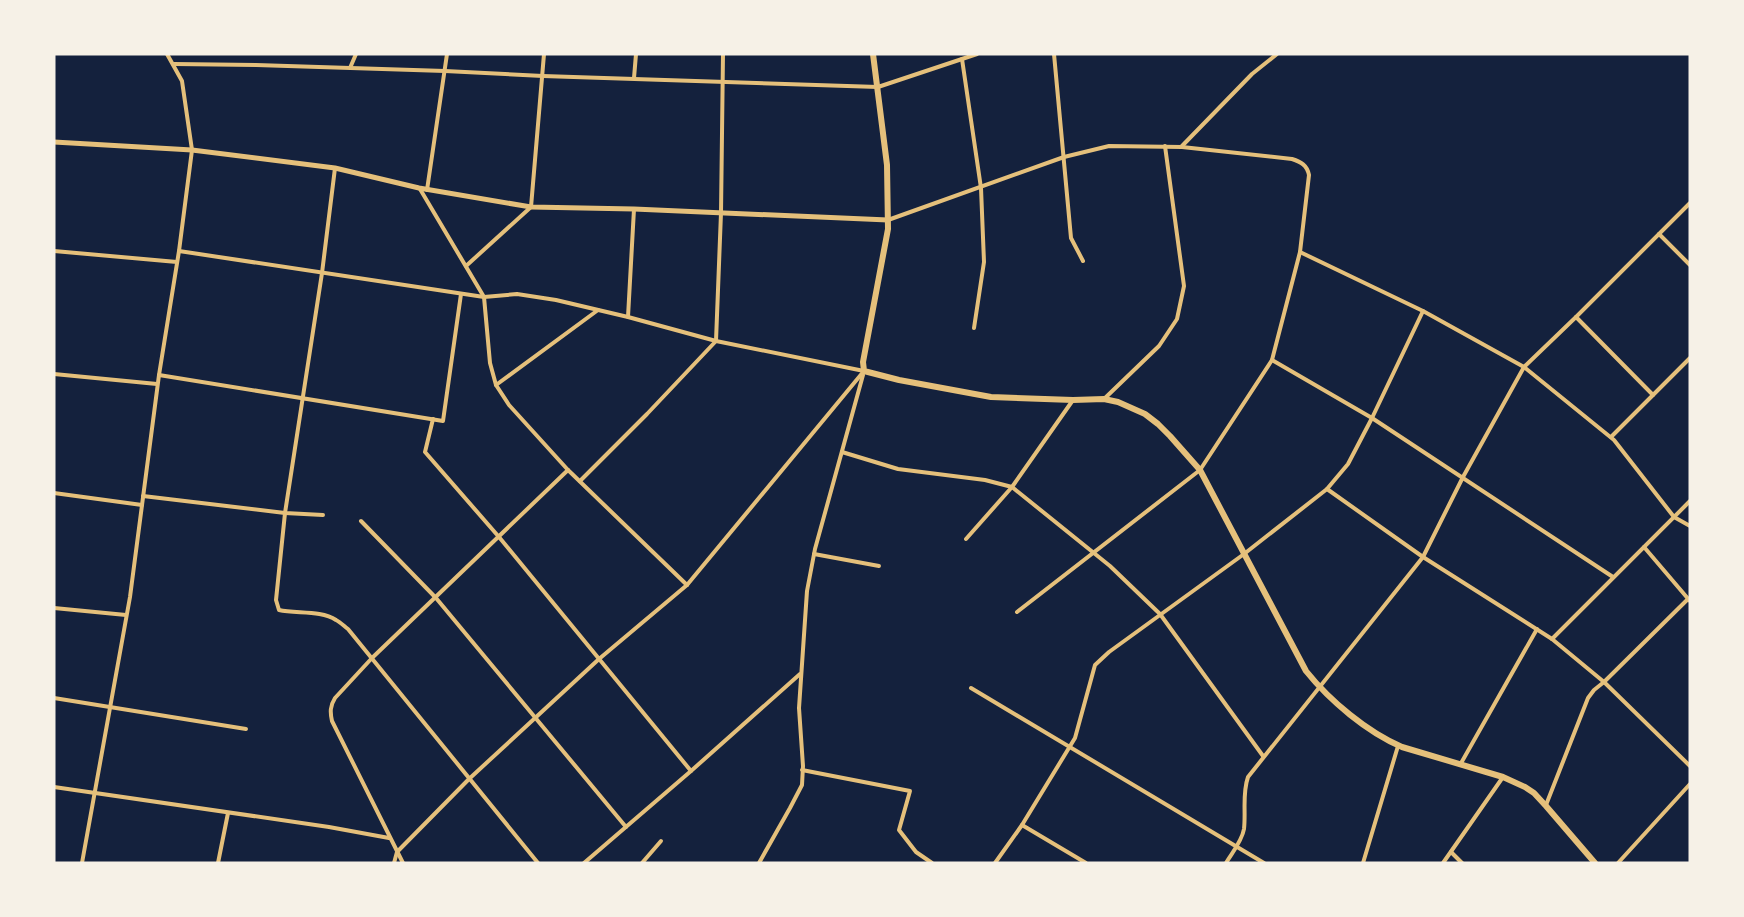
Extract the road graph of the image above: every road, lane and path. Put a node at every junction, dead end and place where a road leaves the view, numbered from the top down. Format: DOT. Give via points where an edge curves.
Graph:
graph roads {
  1 [pos="167,54"];
  2 [pos="356,54"];
  3 [pos="447,54"];
  4 [pos="544,54"];
  5 [pos="636,54"];
  6 [pos="723,54"];
  7 [pos="873,54"];
  8 [pos="977,54"];
  9 [pos="1054,54"];
  10 [pos="1277,54"];
  11 [pos="962,59"];
  12 [pos="173,64"];
  13 [pos="351,68"];
  14 [pos="445,71"];
  15 [pos="543,76"];
  16 [pos="634,78"];
  17 [pos="723,82"];
  18 [pos="878,87"];
  19 [pos="54,142"];
  20 [pos="1165,146"];
  21 [pos="1182,147"];
  22 [pos="192,150"];
  23 [pos="1064,157"];
  24 [pos="335,168"];
  25 [pos="419,188"];
  26 [pos="981,188"];
  27 [pos="427,190"];
  28 [pos="1690,203"];
  29 [pos="531,207"];
  30 [pos="634,209"];
  31 [pos="721,213"];
  32 [pos="888,220"];
  33 [pos="1659,234"];
  34 [pos="54,250"];
  35 [pos="179,251"];
  36 [pos="1300,252"];
  37 [pos="1083,261"];
  38 [pos="177,262"];
  39 [pos="1690,265"];
  40 [pos="465,266"];
  41 [pos="322,273"];
  42 [pos="461,294"];
  43 [pos="484,297"];
  44 [pos="598,310"];
  45 [pos="1423,311"];
  46 [pos="628,317"];
  47 [pos="1576,317"];
  48 [pos="974,328"];
  49 [pos="716,341"];
  50 [pos="1690,358"];
  51 [pos="1272,360"];
  52 [pos="1524,367"];
  53 [pos="864,371"];
  54 [pos="54,375"];
  55 [pos="159,375"];
  56 [pos="157,384"];
  57 [pos="496,385"];
  58 [pos="1653,395"];
  59 [pos="302,398"];
  60 [pos="1104,399"];
  61 [pos="1073,400"];
  62 [pos="1372,418"];
  63 [pos="433,419"];
  64 [pos="1611,437"];
  65 [pos="842,452"];
  66 [pos="568,470"];
  67 [pos="1200,470"];
  68 [pos="1463,477"];
  69 [pos="580,481"];
  70 [pos="1012,487"];
  71 [pos="1327,489"];
  72 [pos="54,493"];
  73 [pos="143,496"];
  74 [pos="1690,501"];
  75 [pos="142,505"];
  76 [pos="285,513"];
  77 [pos="323,515"];
  78 [pos="1674,517"];
  79 [pos="361,521"];
  80 [pos="1690,526"];
  81 [pos="499,537"];
  82 [pos="966,539"];
  83 [pos="1644,547"];
  84 [pos="1094,553"];
  85 [pos="814,554"];
  86 [pos="1244,554"];
  87 [pos="1423,557"];
  88 [pos="879,566"];
  89 [pos="1614,578"];
  90 [pos="687,585"];
  91 [pos="436,598"];
  92 [pos="1689,600"];
  93 [pos="54,608"];
  94 [pos="1017,612"];
  95 [pos="126,615"];
  96 [pos="1160,615"];
  97 [pos="1537,629"];
  98 [pos="1552,639"];
  99 [pos="372,658"];
  100 [pos="599,659"];
  101 [pos="801,673"];
  102 [pos="1604,682"];
  103 [pos="971,688"];
  104 [pos="1320,688"];
  105 [pos="54,698"];
  106 [pos="110,707"];
  107 [pos="536,718"];
  108 [pos="246,729"];
  109 [pos="1398,745"];
  110 [pos="1070,748"];
  111 [pos="1263,756"];
  112 [pos="1460,765"];
  113 [pos="1690,766"];
  114 [pos="802,770"];
  115 [pos="691,771"];
  116 [pos="1503,777"];
  117 [pos="469,779"];
  118 [pos="1690,784"];
  119 [pos="54,787"];
  120 [pos="95,793"];
  121 [pos="1546,806"];
  122 [pos="228,813"];
  123 [pos="1022,825"];
  124 [pos="626,827"];
  125 [pos="390,838"];
  126 [pos="661,841"];
  127 [pos="1236,846"];
  128 [pos="397,852"];
  129 [pos="1451,852"];
  130 [pos="82,863"];
  131 [pos="218,863"];
  132 [pos="394,863"];
  133 [pos="403,863"];
  134 [pos="538,863"];
  135 [pos="584,863"];
  136 [pos="642,863"];
  137 [pos="759,863"];
  138 [pos="932,863"];
  139 [pos="995,863"];
  140 [pos="1086,863"];
  141 [pos="1226,863"];
  142 [pos="1264,863"];
  143 [pos="1363,863"];
  144 [pos="1443,863"];
  145 [pos="1462,863"];
  146 [pos="1594,863"];
  147 [pos="1618,863"];
  1 -- 12 [label="street"];
  2 -- 13 [label="street"];
  3 -- 14 [label="street"];
  4 -- 15 [label="street"];
  5 -- 16 [label="street"];
  6 -- 17 [label="street"];
  7 -- 18 [label="main road"];
  8 -- 11 [label="street"];
  9 -- 23 [label="street"];
  10 -- 21 [label="street" via="1252,74"];
  11 -- 18 [label="street"];
  11 -- 26 [label="street"];
  12 -- 13 [label="street"];
  12 -- 22 [label="street" via="182,81"];
  13 -- 14 [label="street"];
  14 -- 15 [label="street"];
  14 -- 27 [label="street"];
  15 -- 16 [label="street"];
  15 -- 29 [label="street"];
  16 -- 17 [label="street"];
  17 -- 18 [label="street"];
  17 -- 31 [label="street"];
  18 -- 32 [label="main road" via="887,165"];
  19 -- 22 [label="street"];
  20 -- 21 [label="street"];
  20 -- 23 [label="street" via="1109,146"];
  20 -- 60 [label="street" via="1184,286 1177,319 1159,346"];
  21 -- 36 [label="street" via="1292,159 1308,168"];
  22 -- 24 [label="street"];
  22 -- 35 [label="street"];
  23 -- 26 [label="street"];
  23 -- 37 [label="street" via="1071,238"];
  24 -- 25 [label="street"];
  24 -- 41 [label="street"];
  25 -- 27 [label="street"];
  25 -- 40 [label="street"];
  26 -- 32 [label="street"];
  26 -- 48 [label="street" via="984,262"];
  27 -- 29 [label="street"];
  28 -- 33 [label="street"];
  29 -- 30 [label="street"];
  29 -- 40 [label="street"];
  30 -- 31 [label="street"];
  30 -- 46 [label="street"];
  31 -- 32 [label="street"];
  31 -- 49 [label="street"];
  32 -- 53 [label="main road"];
  33 -- 39 [label="street"];
  33 -- 47 [label="street"];
  34 -- 38 [label="street"];
  35 -- 38 [label="street"];
  35 -- 41 [label="street"];
  36 -- 45 [label="street"];
  36 -- 51 [label="street"];
  38 -- 55 [label="street"];
  40 -- 43 [label="street"];
  41 -- 42 [label="street"];
  41 -- 59 [label="street"];
  42 -- 43 [label="street"];
  42 -- 63 [label="street" via="443,421"];
  43 -- 44 [label="street" via="518,294"];
  43 -- 57 [label="street"];
  44 -- 46 [label="street"];
  44 -- 57 [label="street"];
  45 -- 52 [label="street"];
  45 -- 62 [label="street"];
  46 -- 49 [label="street"];
  47 -- 52 [label="street"];
  47 -- 58 [label="street"];
  49 -- 53 [label="street"];
  49 -- 69 [label="street"];
  50 -- 58 [label="street"];
  51 -- 62 [label="street"];
  51 -- 67 [label="street"];
  52 -- 64 [label="street"];
  52 -- 68 [label="street"];
  53 -- 61 [label="main road" via="980,396"];
  53 -- 65 [label="street"];
  53 -- 90 [label="street"];
  54 -- 56 [label="street"];
  55 -- 56 [label="street"];
  55 -- 59 [label="street"];
  56 -- 73 [label="street"];
  57 -- 66 [label="street" via="509,405"];
  58 -- 64 [label="street"];
  59 -- 63 [label="street"];
  59 -- 76 [label="street"];
  60 -- 61 [label="main road"];
  60 -- 67 [label="main road" via="1131,407 1158,424"];
  61 -- 70 [label="street"];
  62 -- 68 [label="street"];
  62 -- 71 [label="street" via="1348,464"];
  63 -- 81 [label="street" via="425,452"];
  64 -- 78 [label="street"];
  65 -- 70 [label="street" via="898,469"];
  65 -- 85 [label="street"];
  66 -- 69 [label="street"];
  66 -- 81 [label="street"];
  67 -- 84 [label="street"];
  67 -- 86 [label="main road"];
  68 -- 87 [label="street"];
  68 -- 89 [label="street"];
  69 -- 90 [label="street"];
  70 -- 82 [label="street"];
  70 -- 84 [label="street"];
  71 -- 86 [label="street"];
  71 -- 87 [label="street"];
  72 -- 75 [label="street"];
  73 -- 75 [label="street"];
  73 -- 76 [label="street"];
  74 -- 78 [label="street"];
  75 -- 95 [label="street"];
  76 -- 77 [label="street"];
  76 -- 99 [label="street" via="276,600 279,610 335,619"];
  78 -- 80 [label="street"];
  78 -- 83 [label="street"];
  79 -- 91 [label="street"];
  81 -- 91 [label="street"];
  81 -- 100 [label="street"];
  83 -- 89 [label="street"];
  83 -- 92 [label="street"];
  84 -- 94 [label="street"];
  84 -- 96 [label="street"];
  85 -- 88 [label="street"];
  85 -- 101 [label="street"];
  86 -- 96 [label="street"];
  86 -- 104 [label="main road" via="1305,671"];
  87 -- 97 [label="street"];
  87 -- 104 [label="street"];
  89 -- 98 [label="street"];
  90 -- 100 [label="street"];
  91 -- 99 [label="street"];
  91 -- 107 [label="street"];
  92 -- 102 [label="street"];
  93 -- 95 [label="street"];
  95 -- 106 [label="street"];
  96 -- 110 [label="street" via="1095,665"];
  96 -- 111 [label="street"];
  97 -- 98 [label="street"];
  97 -- 112 [label="street"];
  98 -- 102 [label="street"];
  99 -- 117 [label="street"];
  99 -- 125 [label="street" via="335,698 330,713"];
  100 -- 107 [label="street"];
  100 -- 115 [label="street"];
  101 -- 114 [label="street" via="798,708"];
  101 -- 115 [label="street"];
  102 -- 113 [label="street"];
  102 -- 121 [label="street" via="1588,698"];
  103 -- 110 [label="street"];
  104 -- 109 [label="main road" via="1368,728"];
  104 -- 111 [label="street"];
  105 -- 106 [label="street"];
  106 -- 108 [label="street"];
  106 -- 120 [label="street"];
  107 -- 117 [label="street"];
  107 -- 124 [label="street"];
  109 -- 112 [label="main road"];
  109 -- 143 [label="street"];
  110 -- 123 [label="street"];
  110 -- 127 [label="street"];
  111 -- 127 [label="street" via="1245,784 1244,830"];
  112 -- 116 [label="main road"];
  114 -- 137 [label="street" via="802,785"];
  114 -- 138 [label="street" via="910,791 899,830 916,852"];
  115 -- 124 [label="street"];
  116 -- 121 [label="main road" via="1526,787"];
  116 -- 129 [label="street"];
  117 -- 128 [label="street"];
  117 -- 134 [label="street"];
  118 -- 147 [label="street"];
  119 -- 120 [label="street"];
  120 -- 122 [label="street"];
  120 -- 130 [label="street"];
  121 -- 146 [label="main road"];
  122 -- 125 [label="street"];
  122 -- 131 [label="street"];
  123 -- 139 [label="street"];
  123 -- 140 [label="street"];
  124 -- 135 [label="street"];
  125 -- 128 [label="street"];
  126 -- 136 [label="street"];
  127 -- 141 [label="street"];
  127 -- 142 [label="street"];
  128 -- 132 [label="street"];
  128 -- 133 [label="street"];
  129 -- 144 [label="street"];
  129 -- 145 [label="street"];
}
